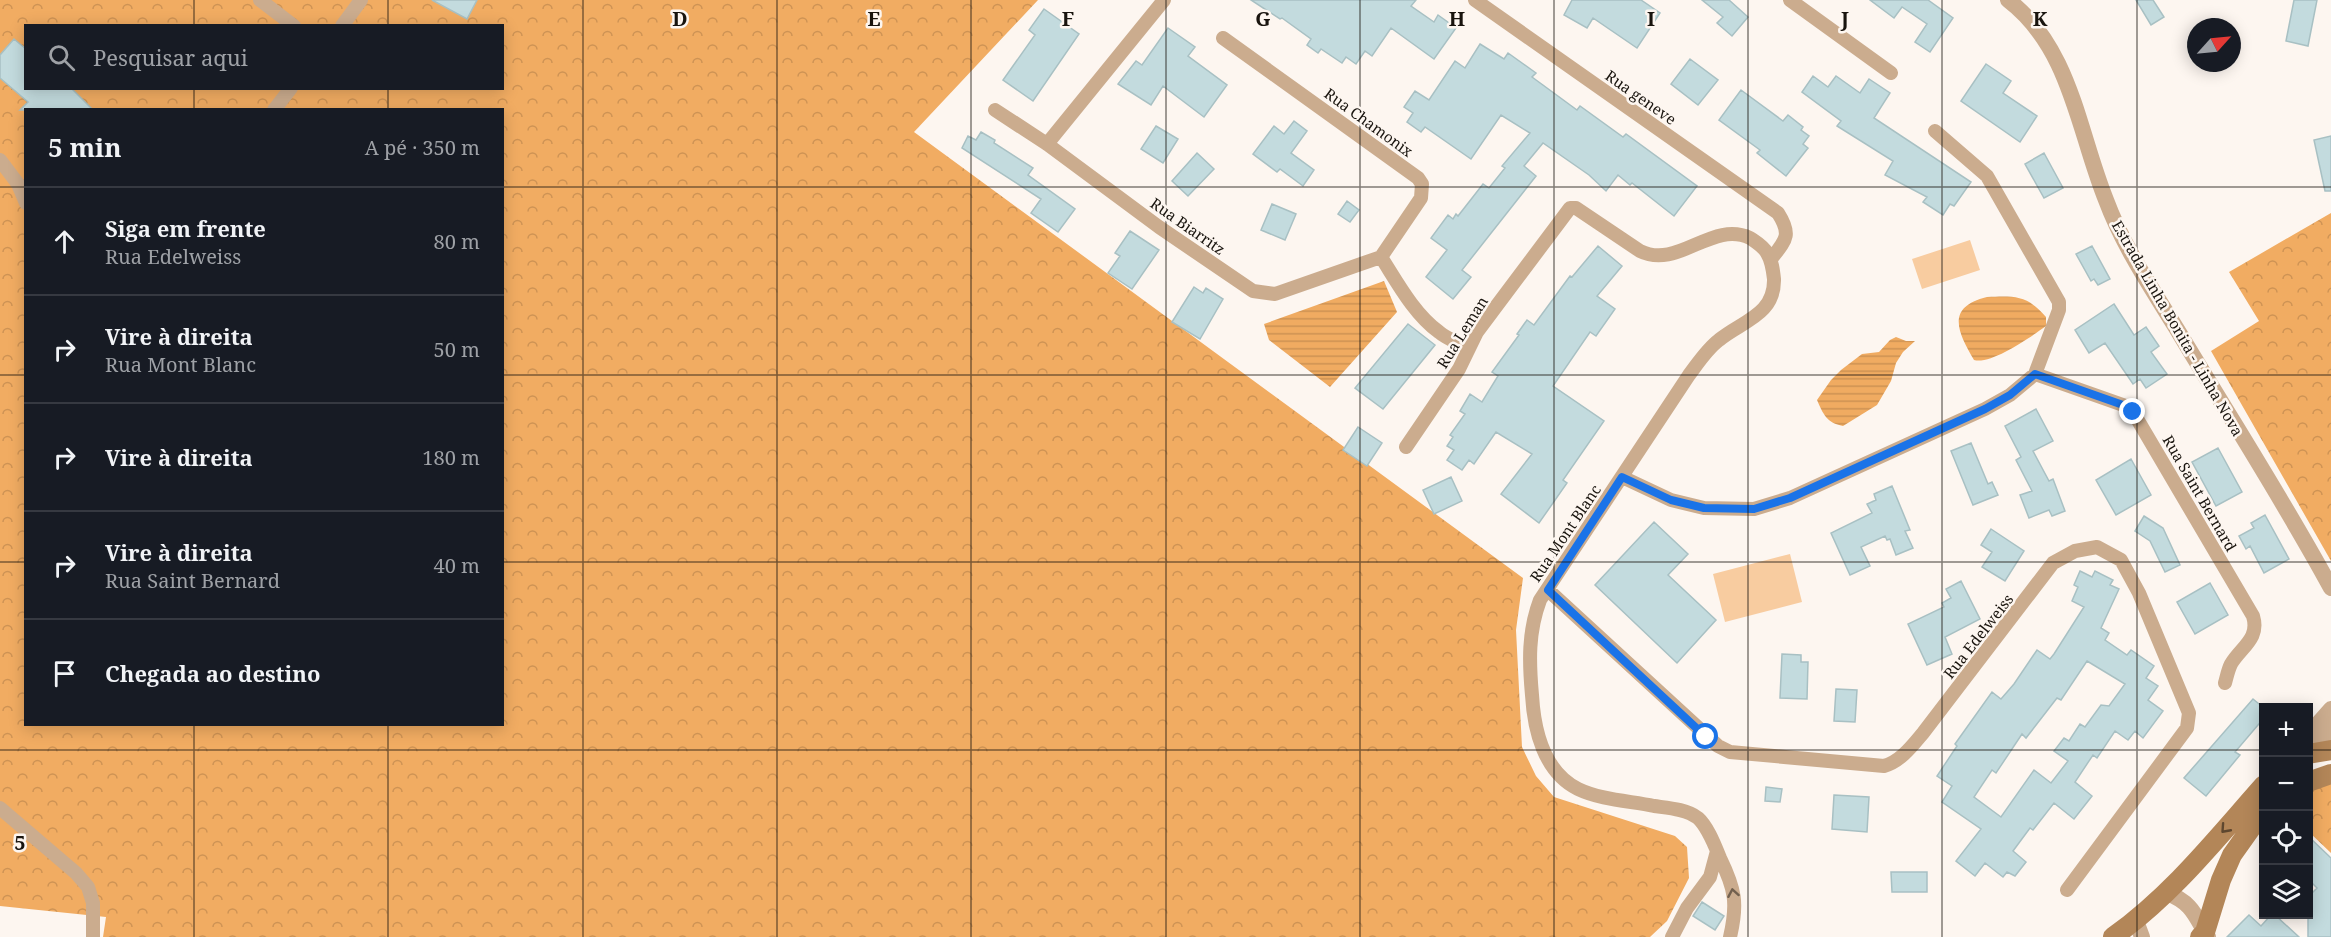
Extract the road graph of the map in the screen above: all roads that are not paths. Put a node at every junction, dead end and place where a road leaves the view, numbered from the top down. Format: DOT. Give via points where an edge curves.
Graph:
graph roads {
  1 [pos="260,0"];
  2 [pos="361,0"];
  3 [pos="1164,0"];
  4 [pos="1475,0"];
  5 [pos="1790,0"];
  6 [pos="2008,0"];
  7 [pos="291,24"];
  8 [pos="343,24"];
  9 [pos="1223,38"];
  10 [pos="1891,73"];
  11 [pos="289,90"];
  12 [pos="276,108"];
  13 [pos="995,110"];
  14 [pos="1935,131"];
  15 [pos="1047,144"];
  16 [pos="0,160"];
  17 [pos="24,198"];
  18 [pos="1381,257"];
  19 [pos="1771,259"];
  20 [pos="1468,348"];
  21 [pos="2035,374"];
  22 [pos="1406,447"];
  23 [pos="1622,477"];
  24 [pos="2331,588"];
  25 [pos="1548,590"];
  26 [pos="2225,683"];
  27 [pos="2331,709"];
  28 [pos="2331,729"];
  29 [pos="2314,750"];
  30 [pos="2331,774"];
  31 [pos="2313,780"];
  32 [pos="2259,791"];
  33 [pos="0,808"];
  34 [pos="2263,811"];
  35 [pos="1717,851"];
  36 [pos="2067,890"];
  37 [pos="2167,893"];
  38 [pos="2139,929"];
  39 [pos="2204,935"];
  40 [pos="93,937"];
  41 [pos="1672,937"];
  42 [pos="1730,937"];
  43 [pos="2113,937"];
  1 -- 7 [label="street"];
  2 -- 8 [label="street"];
  3 -- 15 [label="street"];
  4 -- 19 [label="street, Rua geneve" via="1778,213 1787,235"];
  5 -- 10 [label="street"];
  6 -- 24 [label="street, Estrada Linha Bonita - Linha Nova" via="2036,26 2051,48 2065,76 2105,199 2124,238"];
  9 -- 18 [label="street, Rua Chamonix" via="1418,178 1424,191 1421,198"];
  11 -- 12 [label="street"];
  13 -- 15 [label="street, Rua Biarritz"];
  14 -- 21 [label="street" via="1985,173 2058,302 2060,310"];
  15 -- 18 [label="street, Rua Biarritz" via="1253,291 1275,294"];
  16 -- 17 [label="street"];
  18 -- 20 [label="street" via="1428,322 1439,333"];
  19 -- 20 [label="street, Rua Leman" via="1759,244 1732,233 1672,254 1651,256 1576,207 1570,208"];
  19 -- 23 [label="street, Rua Mont Blanc" via="1774,283 1767,306 1717,341 1704,355"];
  20 -- 22 [label="street, Rua Leman" via="1459,369"];
  21 -- 23 [label="street" via="1985,409 1790,498 1754,509 1704,508 1671,500"];
  21 -- 26 [label="street, Rua Saint Bernard" via="2126,406 2136,417 2253,616 2253,636 2232,661"];
  23 -- 25 [label="street, Rua Mont Blanc"];
  25 -- 35 [label="street, Rua Mont Blanc" via="1533,620 1530,642 1534,722 1549,762 1579,790 1685,812 1699,819"];
  25 -- 36 [label="street, Rua Edelweiss" via="1706,737 1730,752 1884,766 1901,758 1919,738 2053,563 2075,551 2097,548 2121,560 2143,604 2189,721"];
  27 -- 29 [label="street"];
  28 -- 29 [label="street"];
  30 -- 31 [label="main road"];
  32 -- 37 [label="main road, one-way"];
  33 -- 40 [label="street" via="88,887 93,903"];
  34 -- 39 [label="main road" via="2232,855"];
  35 -- 41 [label="street" via="1710,877"];
  42 -- 35 [label="street, Rua Mont Blanc, one-way" via="1736,911 1730,879"];
  37 -- 38 [label="main road"];
  37 -- 39 [label="street" via="2180,898 2197,915"];
  38 -- 43 [label="main road"];
}
